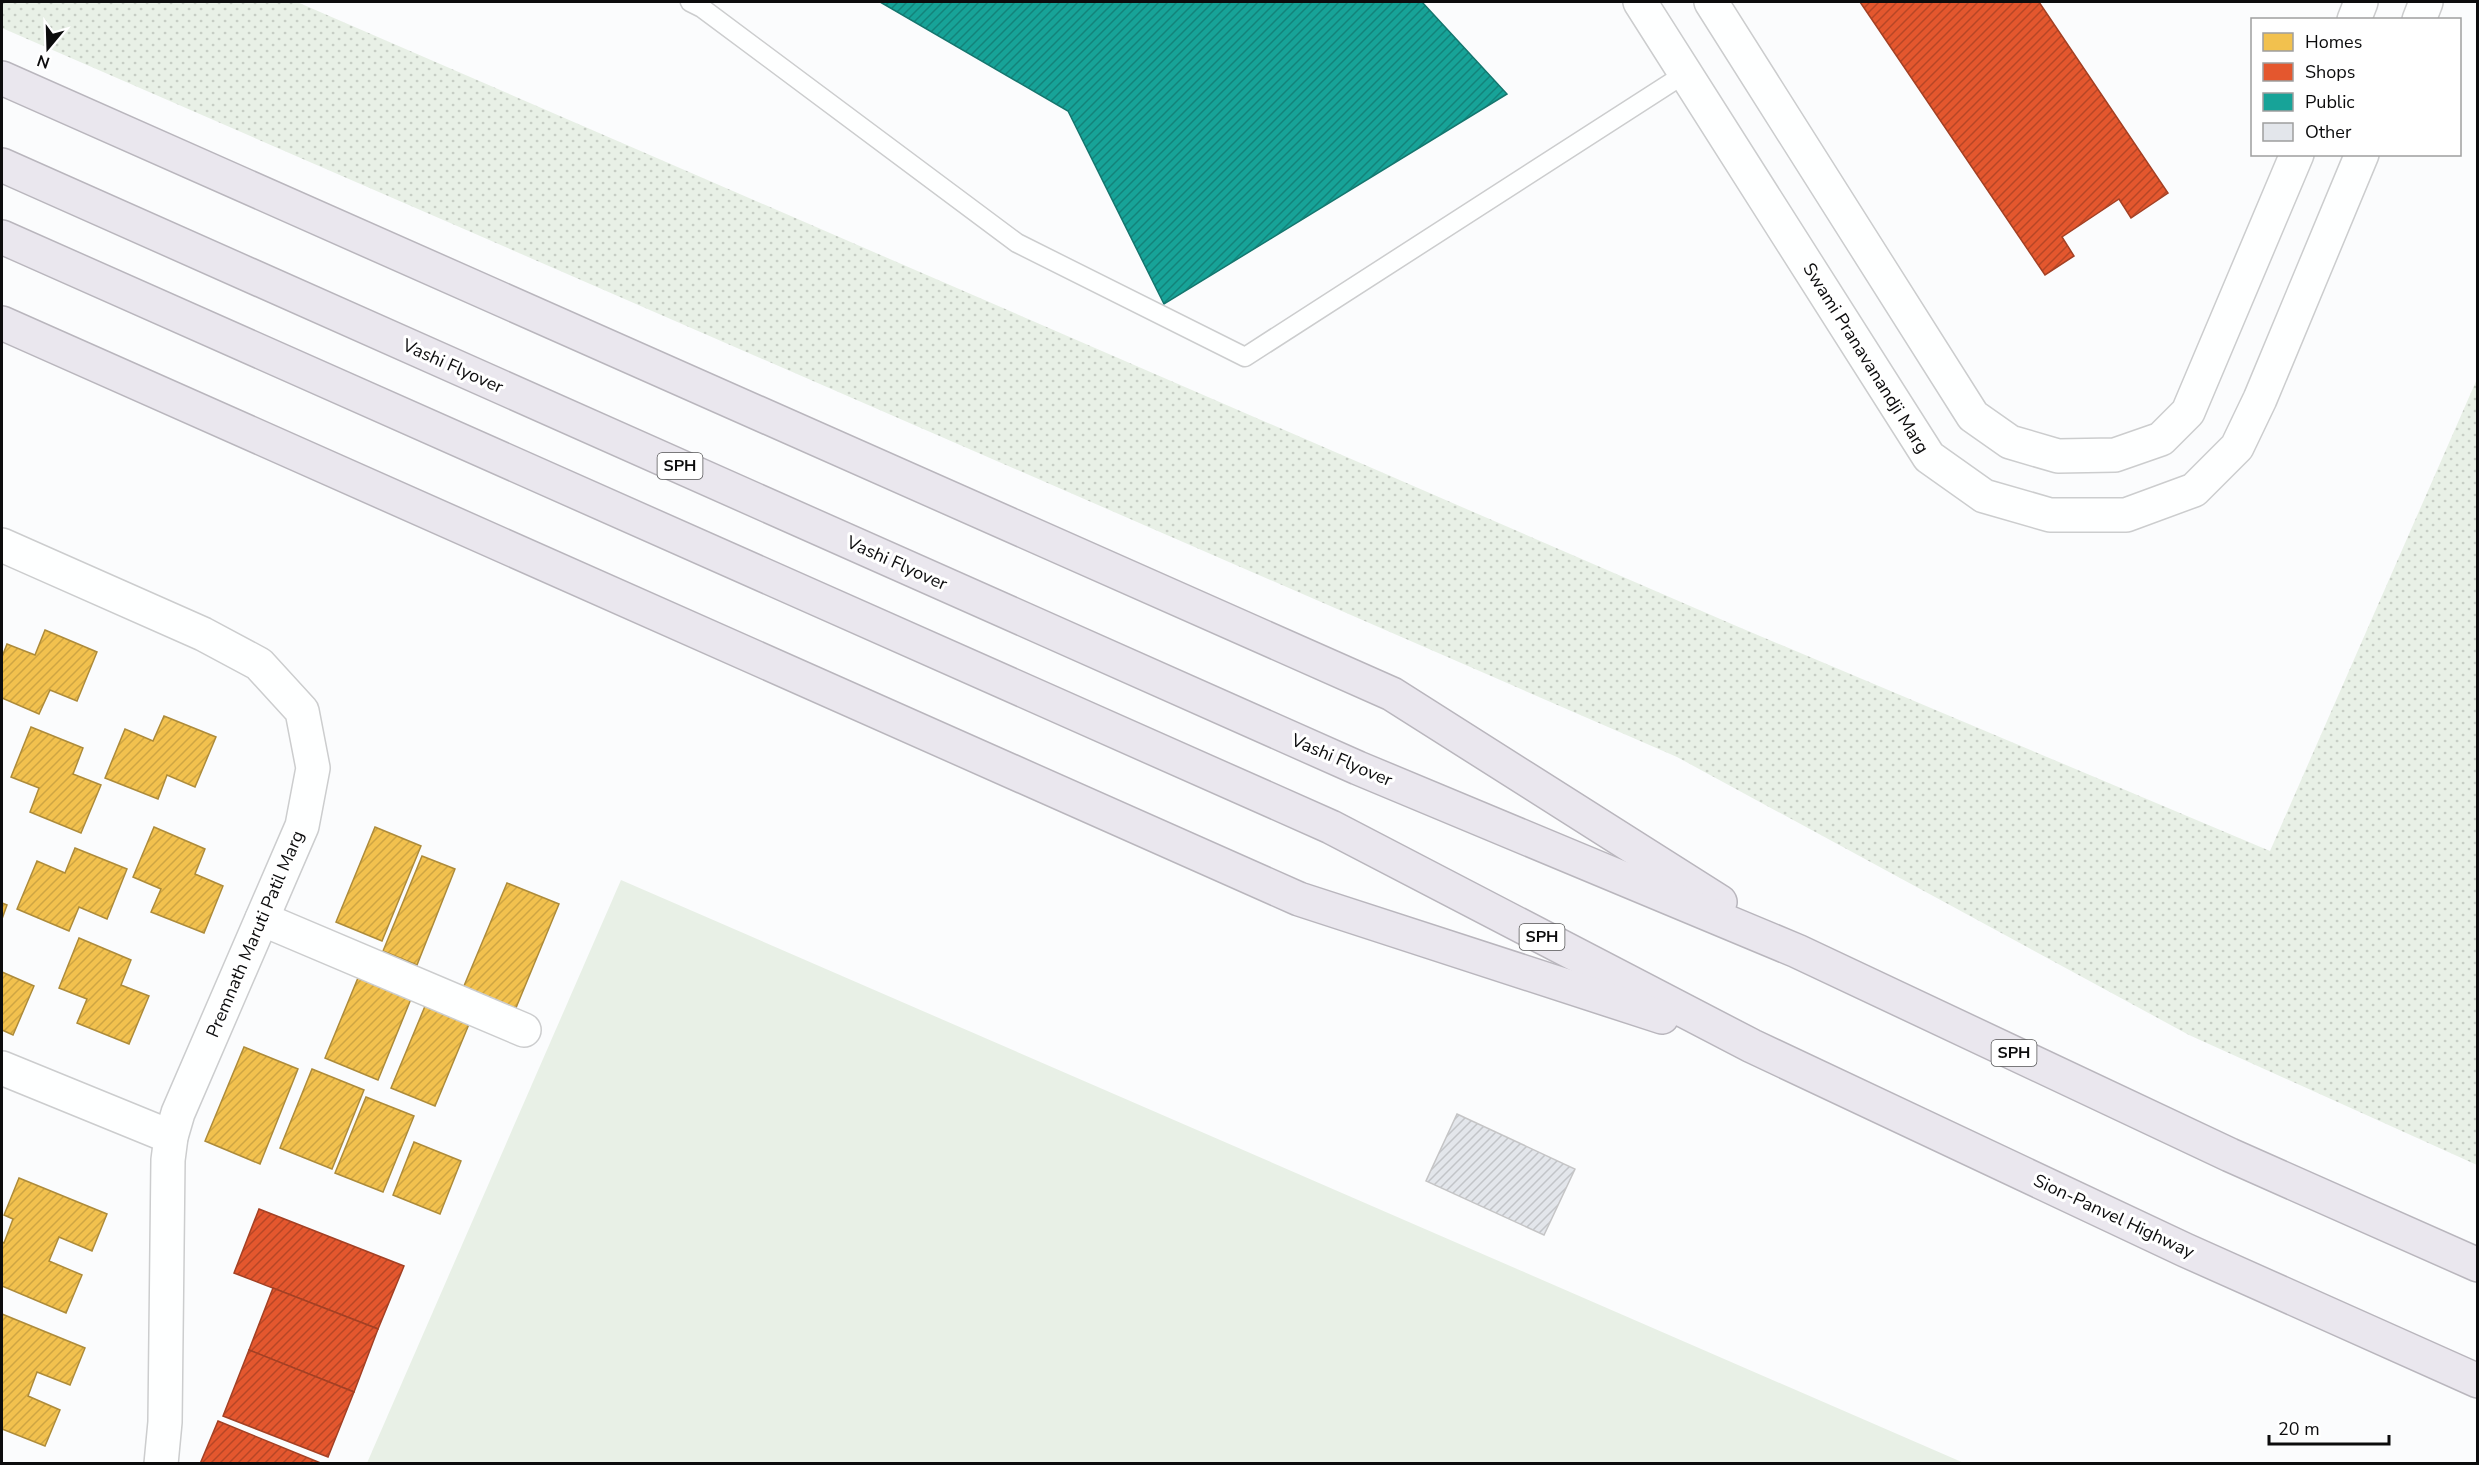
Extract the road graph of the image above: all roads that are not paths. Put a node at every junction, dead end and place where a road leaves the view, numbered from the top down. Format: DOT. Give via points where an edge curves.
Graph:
graph roads {
  1 [pos="690,2"];
  2 [pos="1640,2"];
  3 [pos="1711,2"];
  4 [pos="2361,2"];
  5 [pos="2426,2"];
  6 [pos="2355,18"];
  7 [pos="2420,18"];
  8 [pos="1686,73"];
  9 [pos="2,78"];
  10 [pos="2296,156"];
  11 [pos="2361,156"];
  12 [pos="2,165"];
  13 [pos="2,237"];
  14 [pos="2,323"];
  15 [pos="2,545"];
  16 [pos="262,919"];
  17 [pos="1797,951"];
  18 [pos="524,1030"];
  19 [pos="1752,1046"];
  20 [pos="2,1068"];
  21 [pos="171,1137"];
  22 [pos="2478,1265"];
  23 [pos="2478,1381"];
  24 [pos="161,1464"];
  1 -- 8 [label="lane" via="1017,243 1245,357"];
  2 -- 8 [label="street, Swami Pranavanandji Marg"];
  3 -- 10 [label="street" via="1973,416 2010,442 2058,456 2115,455 2161,439 2188,412"];
  4 -- 6 [label="street"];
  5 -- 7 [label="street"];
  8 -- 11 [label="street, Swami Pranavanandji Marg" via="1929,457 1984,496 2050,515 2126,515 2194,490 2237,447"];
  9 -- 17 [label="highway" via="1392,694"];
  12 -- 17 [label="highway, Vashi Flyover / SPH" via="1358,768"];
  13 -- 19 [label="highway, SPH" via="1331,827"];
  14 -- 19 [label="highway" via="1299,899"];
  15 -- 16 [label="street, Premnath Maruti Patil Marg" via="203,634 259,664 302,711 313,768 311,780 302,826"];
  16 -- 18 [label="street"];
  16 -- 21 [label="street, Premnath Maruti Patil Marg"];
  17 -- 22 [label="highway, SPH" via="2230,1155"];
  19 -- 23 [label="highway, Sion-Panvel Highway / SPH" via="2185,1250"];
  20 -- 21 [label="street"];
  21 -- 24 [label="street, Premnath Maruti Patil Marg"];
}
